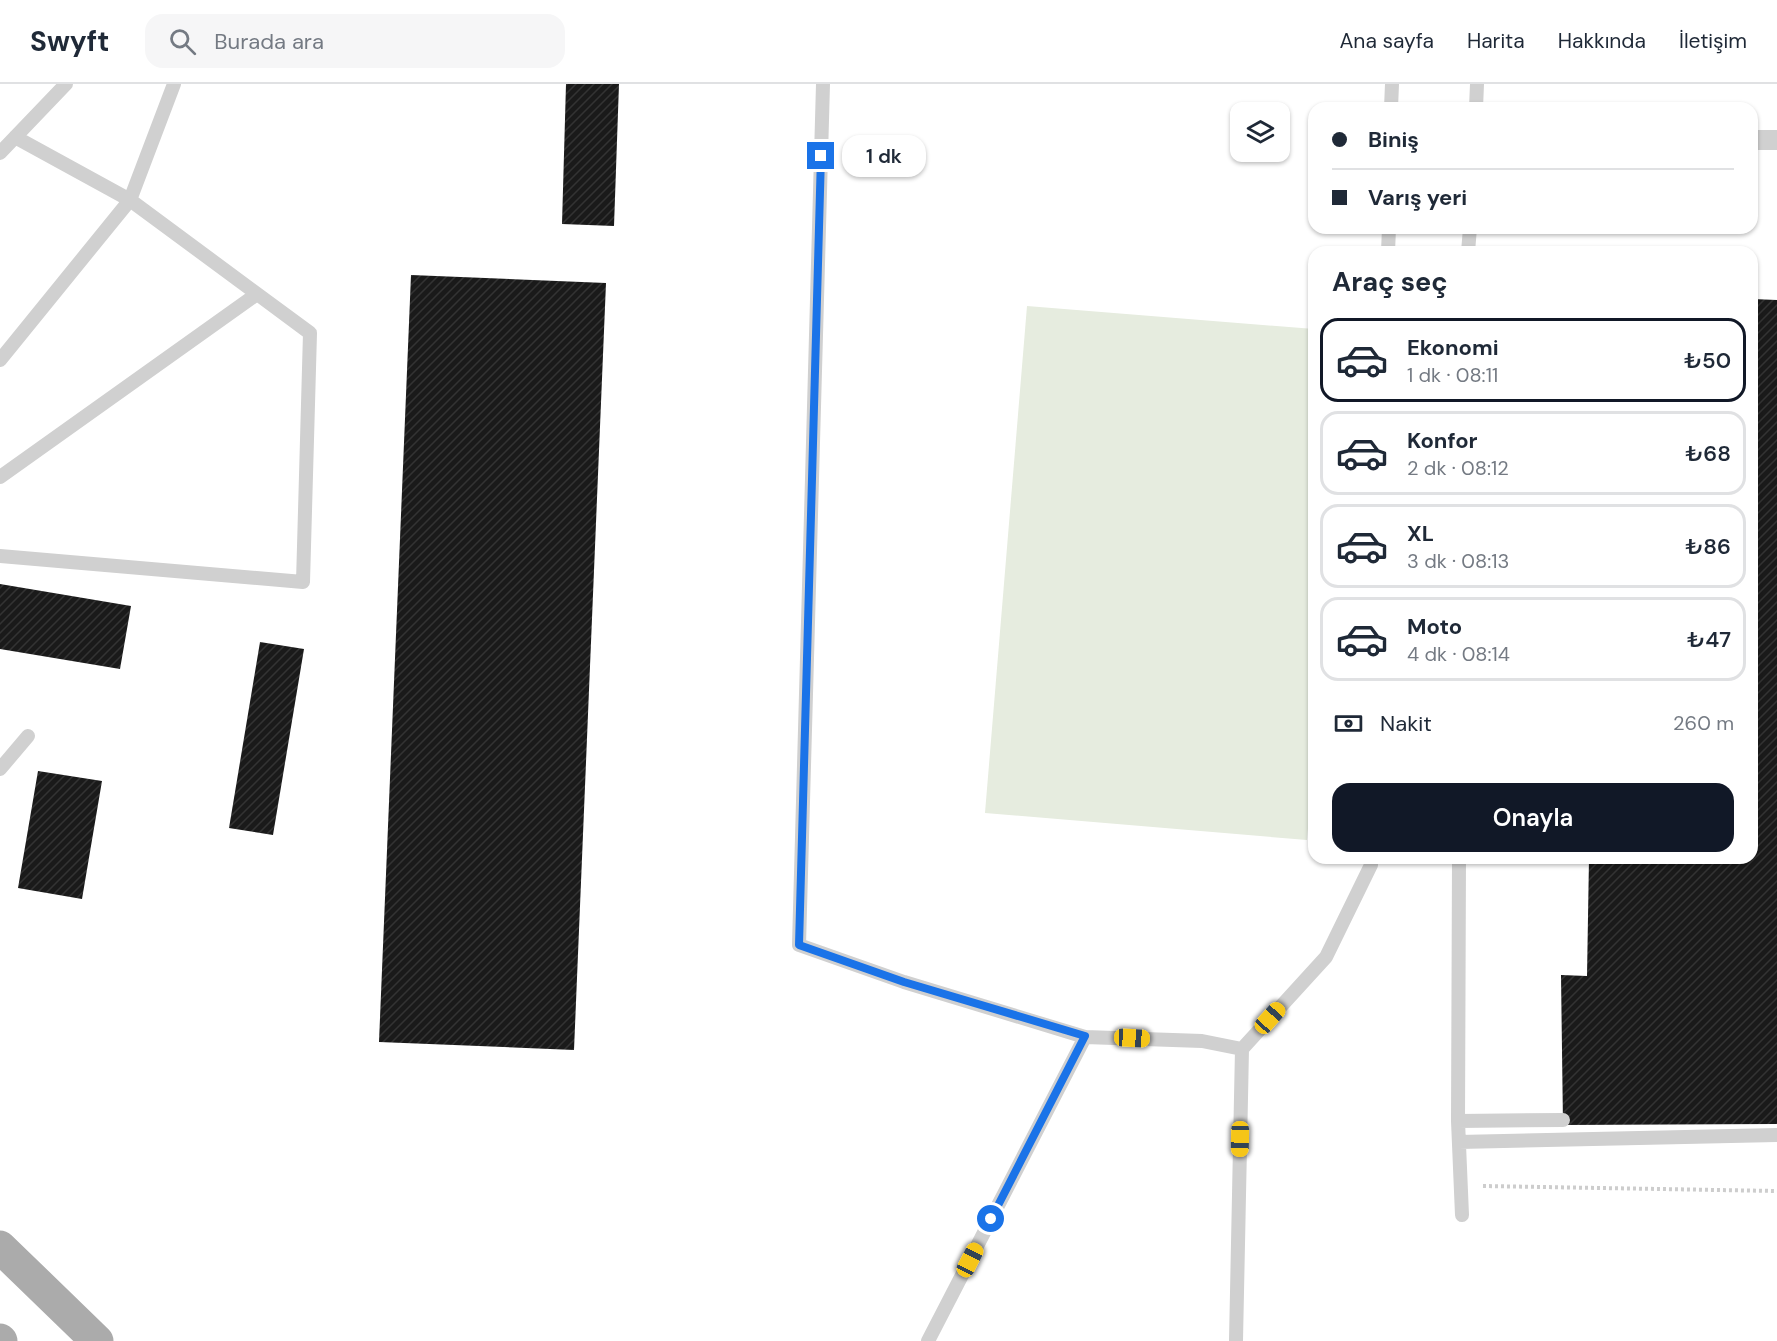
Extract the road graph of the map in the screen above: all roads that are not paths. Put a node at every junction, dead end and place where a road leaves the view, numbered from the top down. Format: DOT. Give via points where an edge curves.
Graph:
graph roads {
  1 [pos="66,84"];
  2 [pos="174,84"];
  3 [pos="823,84"];
  4 [pos="1392,84"];
  5 [pos="1477,84"];
  6 [pos="1391,102"];
  7 [pos="1476,102"];
  8 [pos="15,137"];
  9 [pos="1758,140"];
  10 [pos="1777,140"];
  11 [pos="0,153"];
  12 [pos="130,200"];
  13 [pos="257,294"];
  14 [pos="0,360"];
  15 [pos="0,477"];
  16 [pos="0,556"];
  17 [pos="28,736"];
  18 [pos="0,769"];
  19 [pos="1371,864"];
  20 [pos="1459,864"];
  21 [pos="1085,1036"];
  22 [pos="1242,1049"];
  23 [pos="1563,1120"];
  24 [pos="1458,1121"];
  25 [pos="1777,1135"];
  26 [pos="1459,1142"];
  27 [pos="1462,1215"];
  28 [pos="0,1247"];
  29 [pos="97,1341"];
  30 [pos="928,1341"];
  31 [pos="1236,1341"];
  1 -- 8 [label="lane"];
  2 -- 12 [label="lane"];
  3 -- 21 [label="lane" via="799,945 904,982"];
  4 -- 6 [label="lane"];
  5 -- 7 [label="lane"];
  8 -- 11 [label="lane"];
  8 -- 12 [label="lane"];
  9 -- 10 [label="street"];
  12 -- 13 [label="lane"];
  12 -- 14 [label="lane"];
  13 -- 15 [label="lane"];
  13 -- 16 [label="lane" via="310,333 303,582"];
  17 -- 18 [label="lane"];
  19 -- 22 [label="lane" via="1326,957"];
  20 -- 24 [label="lane"];
  21 -- 22 [label="lane" via="1202,1041"];
  21 -- 30 [label="lane"];
  22 -- 31 [label="lane"];
  23 -- 24 [label="lane"];
  24 -- 26 [label="lane"];
  25 -- 26 [label="lane"];
  26 -- 27 [label="lane"];
  28 -- 29 [label="main road"];
}
